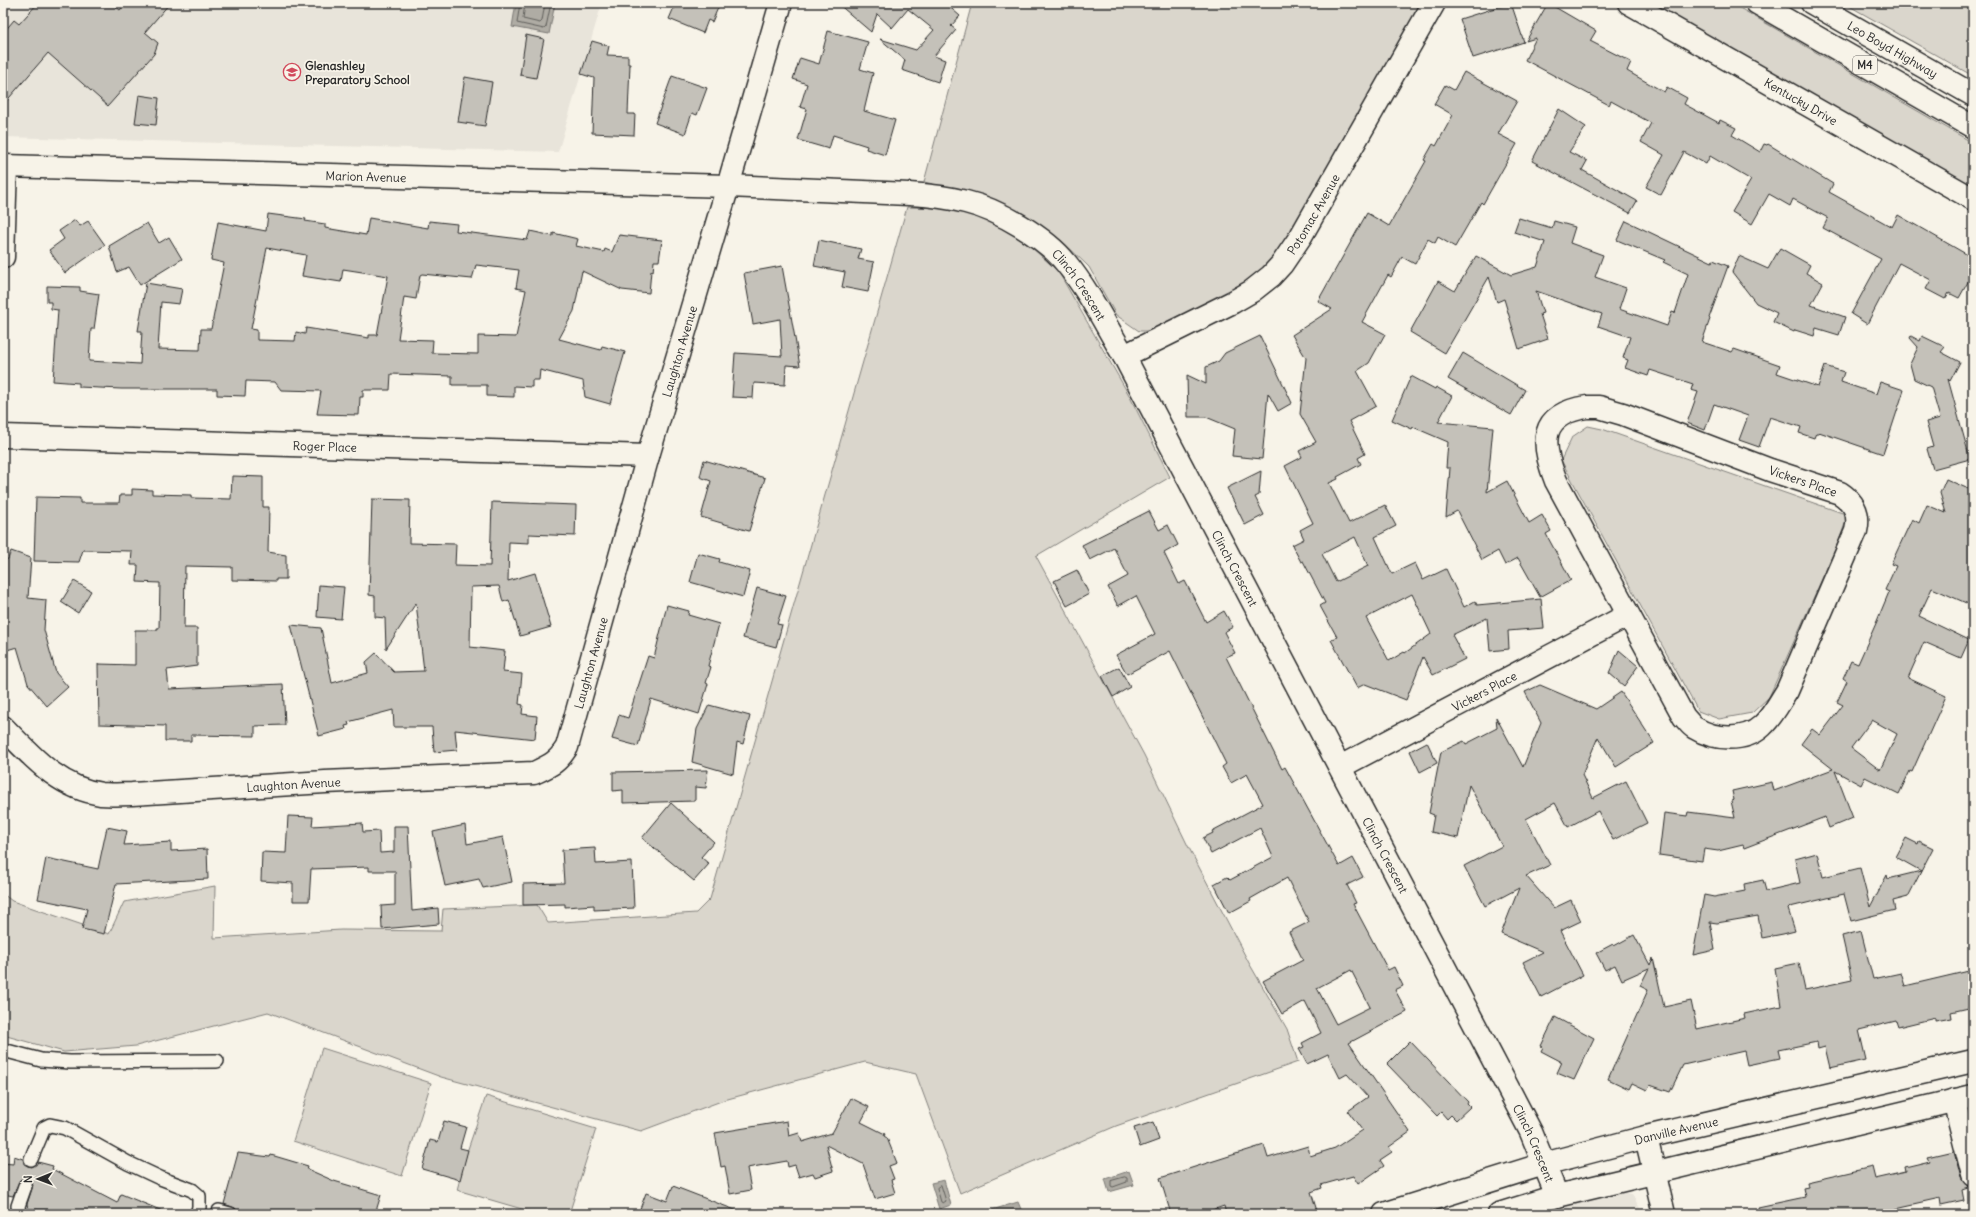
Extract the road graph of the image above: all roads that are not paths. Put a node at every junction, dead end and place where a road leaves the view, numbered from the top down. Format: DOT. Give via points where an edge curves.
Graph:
graph roads {
  1 [pos="781,3"];
  2 [pos="1434,3"];
  3 [pos="1629,3"];
  4 [pos="1757,3"];
  5 [pos="1812,3"];
  6 [pos="1973,95"];
  7 [pos="1973,128"];
  8 [pos="4,166"];
  9 [pos="728,186"];
  10 [pos="1973,199"];
  11 [pos="3,258"];
  12 [pos="1124,356"];
  13 [pos="3,436"];
  14 [pos="648,456"];
  15 [pos="1628,615"];
  16 [pos="3,727"];
  17 [pos="1340,767"];
  18 [pos="3,1050"];
  19 [pos="1973,1060"];
  20 [pos="217,1061"];
  21 [pos="1964,1098"];
  22 [pos="1646,1137"];
  23 [pos="31,1159"];
  24 [pos="1544,1164"];
  25 [pos="1654,1172"];
  26 [pos="1973,1175"];
  27 [pos="25,1186"];
  28 [pos="1557,1196"];
  29 [pos="19,1214"];
  30 [pos="197,1214"];
  31 [pos="1384,1214"];
  32 [pos="1498,1214"];
  33 [pos="1664,1214"];
  1 -- 9 [label="main road, Laughton Avenue"];
  2 -- 12 [label="main road, Potomac Avenue" via="1301,236 1282,264 1234,302"];
  3 -- 10 [label="main road, Kentucky Drive"];
  4 -- 7 [label="main road, M4"];
  5 -- 6 [label="main road, Leo Boyd Highway / M4"];
  8 -- 9 [label="main road, Marion Avenue"];
  8 -- 11 [label="main road"];
  9 -- 12 [label="main road, Clinch Crescent" via="937,196 968,202 997,214 1043,242 1066,262"];
  9 -- 14 [label="main road, Laughton Avenue"];
  12 -- 17 [label="main road, Clinch Crescent"];
  13 -- 14 [label="main road, Roger Place"];
  14 -- 16 [label="main road, Laughton Avenue" via="567,746 560,758 534,773 100,794 76,787 56,777 39,764"];
  15 -- 15 [label="main road, Vickers Place" via="1549,464 1545,447 1547,435 1555,420 1568,411 1599,407 1623,414 1770,470 1840,493 1854,506 1857,514 1856,531 1786,691 1773,714 1761,727 1750,733 1724,737 1709,735 1694,728 1684,718"];
  15 -- 17 [label="main road, Vickers Place"];
  17 -- 24 [label="main road, Clinch Crescent" via="1527,1125"];
  18 -- 20 [label="lane" via="41,1060 70,1062"];
  19 -- 22 [label="main road, Danville Avenue"];
  21 -- 25 [label="main road"];
  21 -- 26 [label="main road"];
  22 -- 24 [label="main road, Danville Avenue"];
  22 -- 25 [label="main road"];
  23 -- 30 [label="lane" via="44,1128 50,1125 66,1128 128,1163 192,1190 199,1196"];
  24 -- 28 [label="main road, Clinch Crescent"];
  24 -- 31 [label="main road, Danville Avenue"];
  25 -- 28 [label="main road"];
  25 -- 33 [label="main road"];
  27 -- 29 [label="lane" via="18,1206"];
  28 -- 32 [label="main road"];
}
